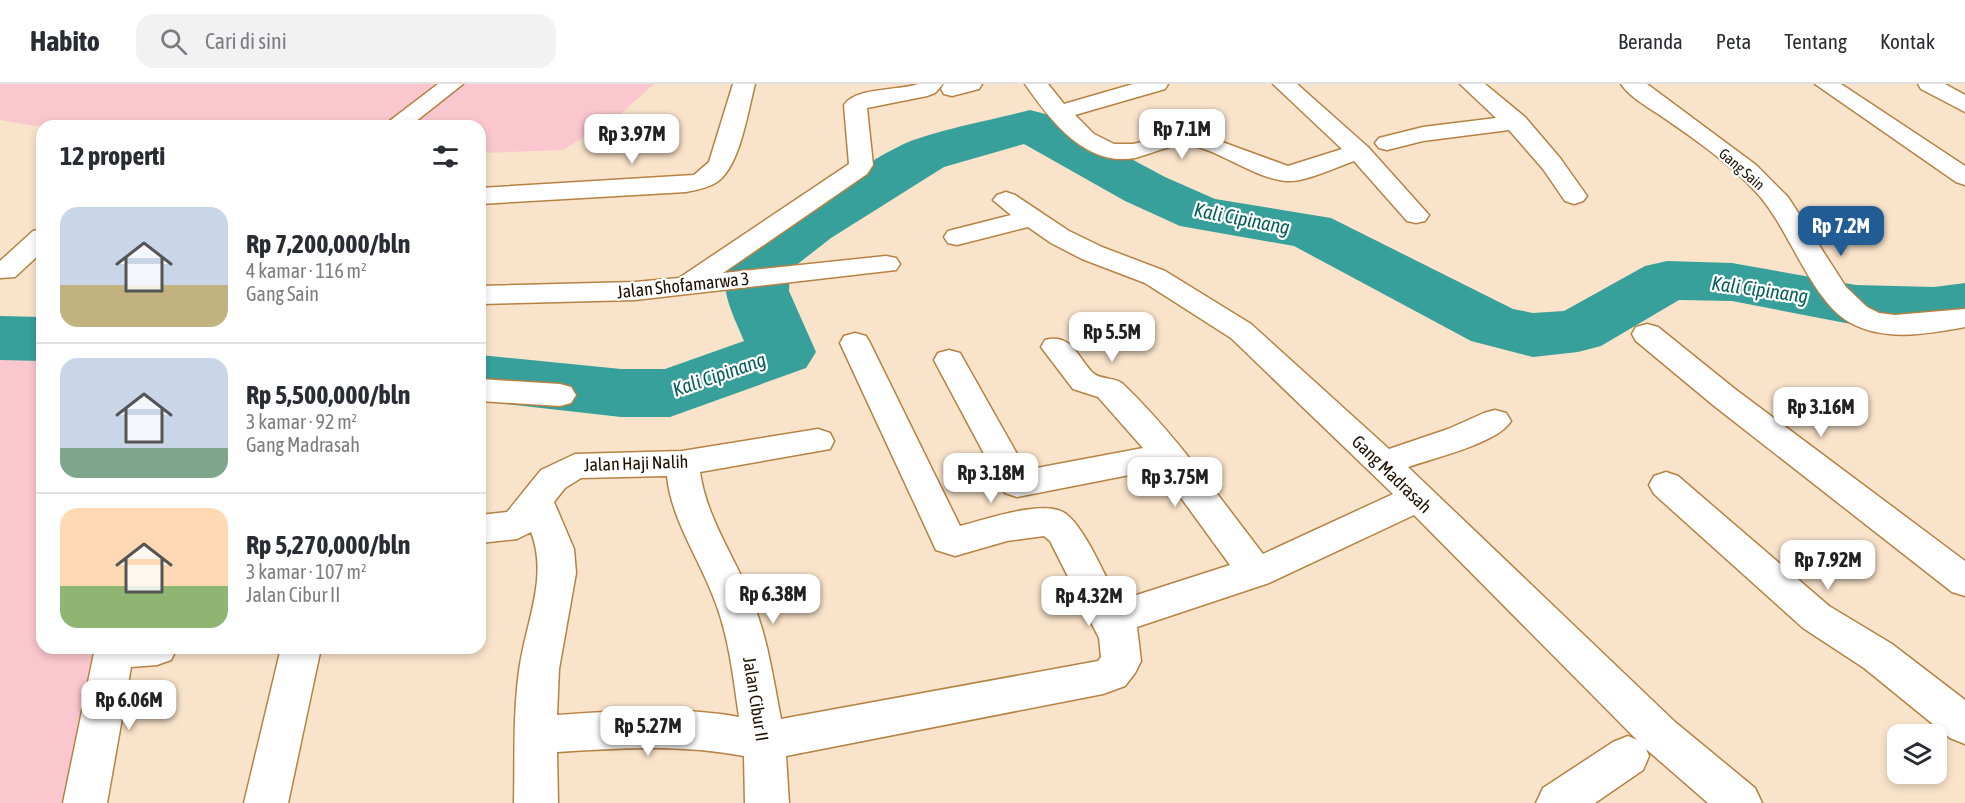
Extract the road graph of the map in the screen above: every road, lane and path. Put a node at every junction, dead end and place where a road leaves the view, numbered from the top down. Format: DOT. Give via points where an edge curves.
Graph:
graph roads {
  1 [pos="452,84"];
  2 [pos="744,84"];
  3 [pos="1036,84"];
  4 [pos="1157,84"];
  5 [pos="1284,84"];
  6 [pos="1471,84"];
  7 [pos="1632,84"];
  8 [pos="1826,84"];
  9 [pos="1929,84"];
  10 [pos="952,86"];
  11 [pos="1965,105"];
  12 [pos="1058,113"];
  13 [pos="403,120"];
  14 [pos="1517,122"];
  15 [pos="1387,143"];
  16 [pos="1359,152"];
  17 [pos="1965,177"];
  18 [pos="486,196"];
  19 [pos="1574,196"];
  20 [pos="1006,200"];
  21 [pos="1416,214"];
  22 [pos="1031,218"];
  23 [pos="957,237"];
  24 [pos="36,242"];
  25 [pos="886,264"];
  26 [pos="36,269"];
  27 [pos="2,271"];
  28 [pos="682,287"];
  29 [pos="486,295"];
  30 [pos="1965,318"];
  31 [pos="1647,334"];
  32 [pos="855,343"];
  33 [pos="1056,347"];
  34 [pos="949,360"];
  35 [pos="486,390"];
  36 [pos="561,395"];
  37 [pos="1495,421"];
  38 [pos="818,441"];
  39 [pos="1168,455"];
  40 [pos="682,463"];
  41 [pos="1383,463"];
  42 [pos="1666,485"];
  43 [pos="1417,498"];
  44 [pos="537,502"];
  45 [pos="486,528"];
  46 [pos="1256,573"];
  47 [pos="1965,580"];
  48 [pos="1118,638"];
  49 [pos="114,654"];
  50 [pos="300,654"];
  51 [pos="1965,725"];
  52 [pos="536,735"];
  53 [pos="764,741"];
  54 [pos="1628,756"];
  55 [pos="85,803"];
  56 [pos="266,803"];
  57 [pos="536,803"];
  58 [pos="767,803"];
  59 [pos="1558,803"];
  60 [pos="1740,803"];
  1 -- 13 [label="street"];
  2 -- 18 [label="street" via="721,162 705,180"];
  3 -- 12 [label="street"];
  4 -- 12 [label="street"];
  5 -- 16 [label="street"];
  6 -- 14 [label="street"];
  7 -- 30 [label="street, Gang Sain" via="1748,171 1779,202 1841,298 1857,315 1881,323 1933,323"];
  8 -- 17 [label="street"];
  9 -- 11 [label="street"];
  10 -- 28 [label="street" via="875,97 855,105 861,165 858,169"];
  12 -- 16 [label="street" via="1101,148 1122,153 1192,138 1289,174"];
  14 -- 15 [label="street" via="1423,134"];
  14 -- 19 [label="street" via="1556,167"];
  16 -- 21 [label="street"];
  20 -- 22 [label="street, Gang Madrasah"];
  22 -- 23 [label="street"];
  22 -- 41 [label="street, Gang Madrasah" via="1092,253 1155,276 1241,331"];
  24 -- 27 [label="street"];
  25 -- 28 [label="street, Jalan Shofamarwa 3"];
  26 -- 27 [label="street"];
  28 -- 29 [label="street, Jalan Shofamarwa 3"];
  31 -- 47 [label="street"];
  32 -- 48 [label="street" via="949,540 955,542 1015,526 1051,522 1063,532"];
  33 -- 39 [label="street" via="1084,382 1109,389"];
  34 -- 39 [label="street" via="1017,484"];
  35 -- 36 [label="street"];
  37 -- 41 [label="street"];
  38 -- 40 [label="street, Jalan Haji Nalih"];
  39 -- 46 [label="street"];
  40 -- 44 [label="street, Jalan Haji Nalih" via="575,466 560,473"];
  40 -- 53 [label="street, Jalan Cibur II" via="686,495 746,635"];
  41 -- 43 [label="street, Gang Madrasah"];
  42 -- 51 [label="street" via="1816,618 1878,656"];
  43 -- 46 [label="street"];
  43 -- 60 [label="street, Gang Madrasah" via="1660,735"];
  44 -- 45 [label="street, Jalan Haji Nalih" via="517,525"];
  44 -- 52 [label="street" via="556,549 558,573 539,669"];
  46 -- 48 [label="street" via="1131,611 1118,622"];
  48 -- 53 [label="street" via="1121,662 1103,677"];
  49 -- 55 [label="street"];
  50 -- 56 [label="street"];
  52 -- 53 [label="street" via="654,727 706,730"];
  52 -- 57 [label="street"];
  53 -- 58 [label="street, Jalan Cibur II"];
  54 -- 59 [label="street"];
}
